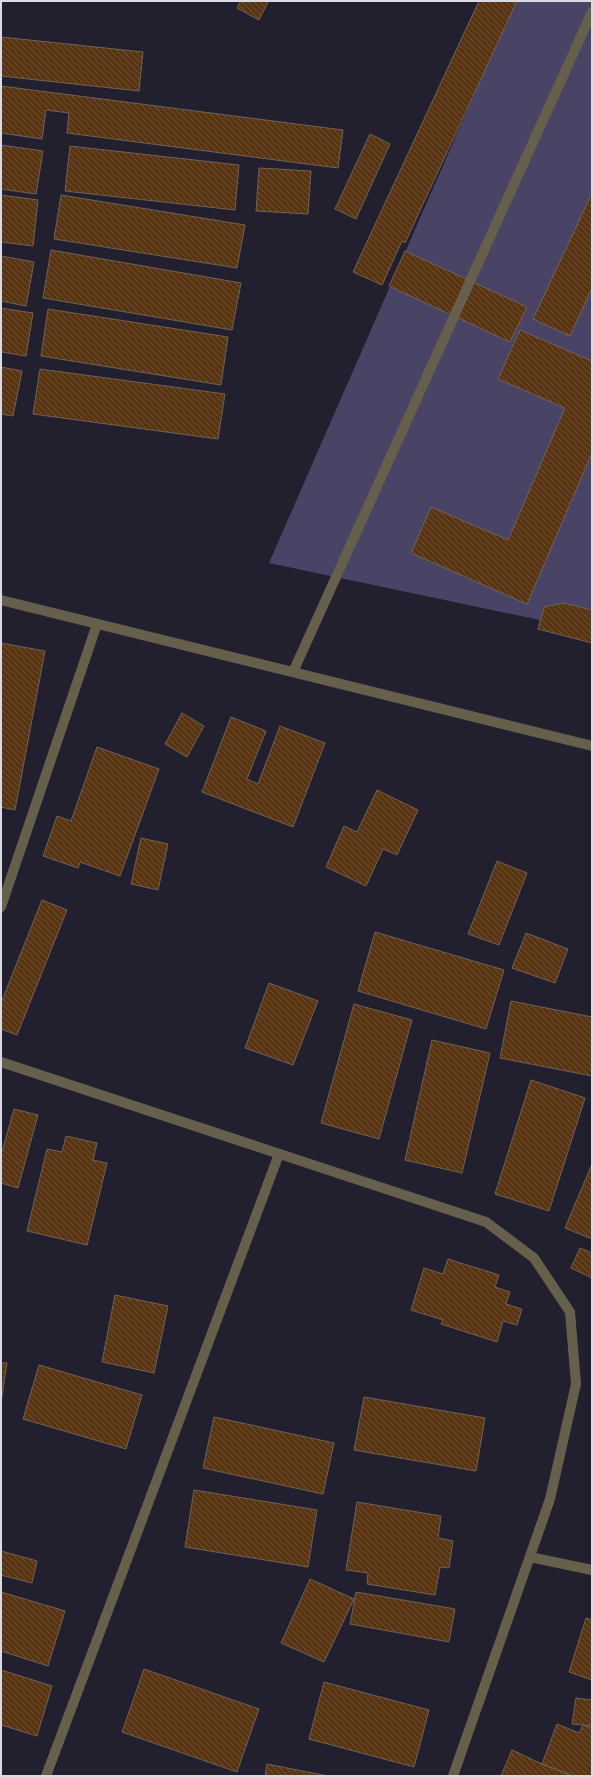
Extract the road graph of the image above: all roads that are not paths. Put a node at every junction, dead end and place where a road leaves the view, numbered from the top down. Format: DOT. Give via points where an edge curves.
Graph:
graph roads {
  1 [pos="592,12"];
  2 [pos="1,600"];
  3 [pos="97,624"];
  4 [pos="293,672"];
  5 [pos="592,746"];
  6 [pos="1,907"];
  7 [pos="1,1062"];
  8 [pos="279,1154"];
  9 [pos="530,1557"];
  10 [pos="592,1570"];
  11 [pos="46,1776"];
  12 [pos="453,1776"];
  1 -- 4 [label="street"];
  2 -- 3 [label="street"];
  3 -- 4 [label="street"];
  3 -- 6 [label="street"];
  4 -- 5 [label="street"];
  7 -- 8 [label="street"];
  8 -- 9 [label="street" via="486,1222 534,1258 570,1312 576,1384 550,1499"];
  8 -- 11 [label="street"];
  9 -- 10 [label="street"];
  9 -- 12 [label="street"];
}
